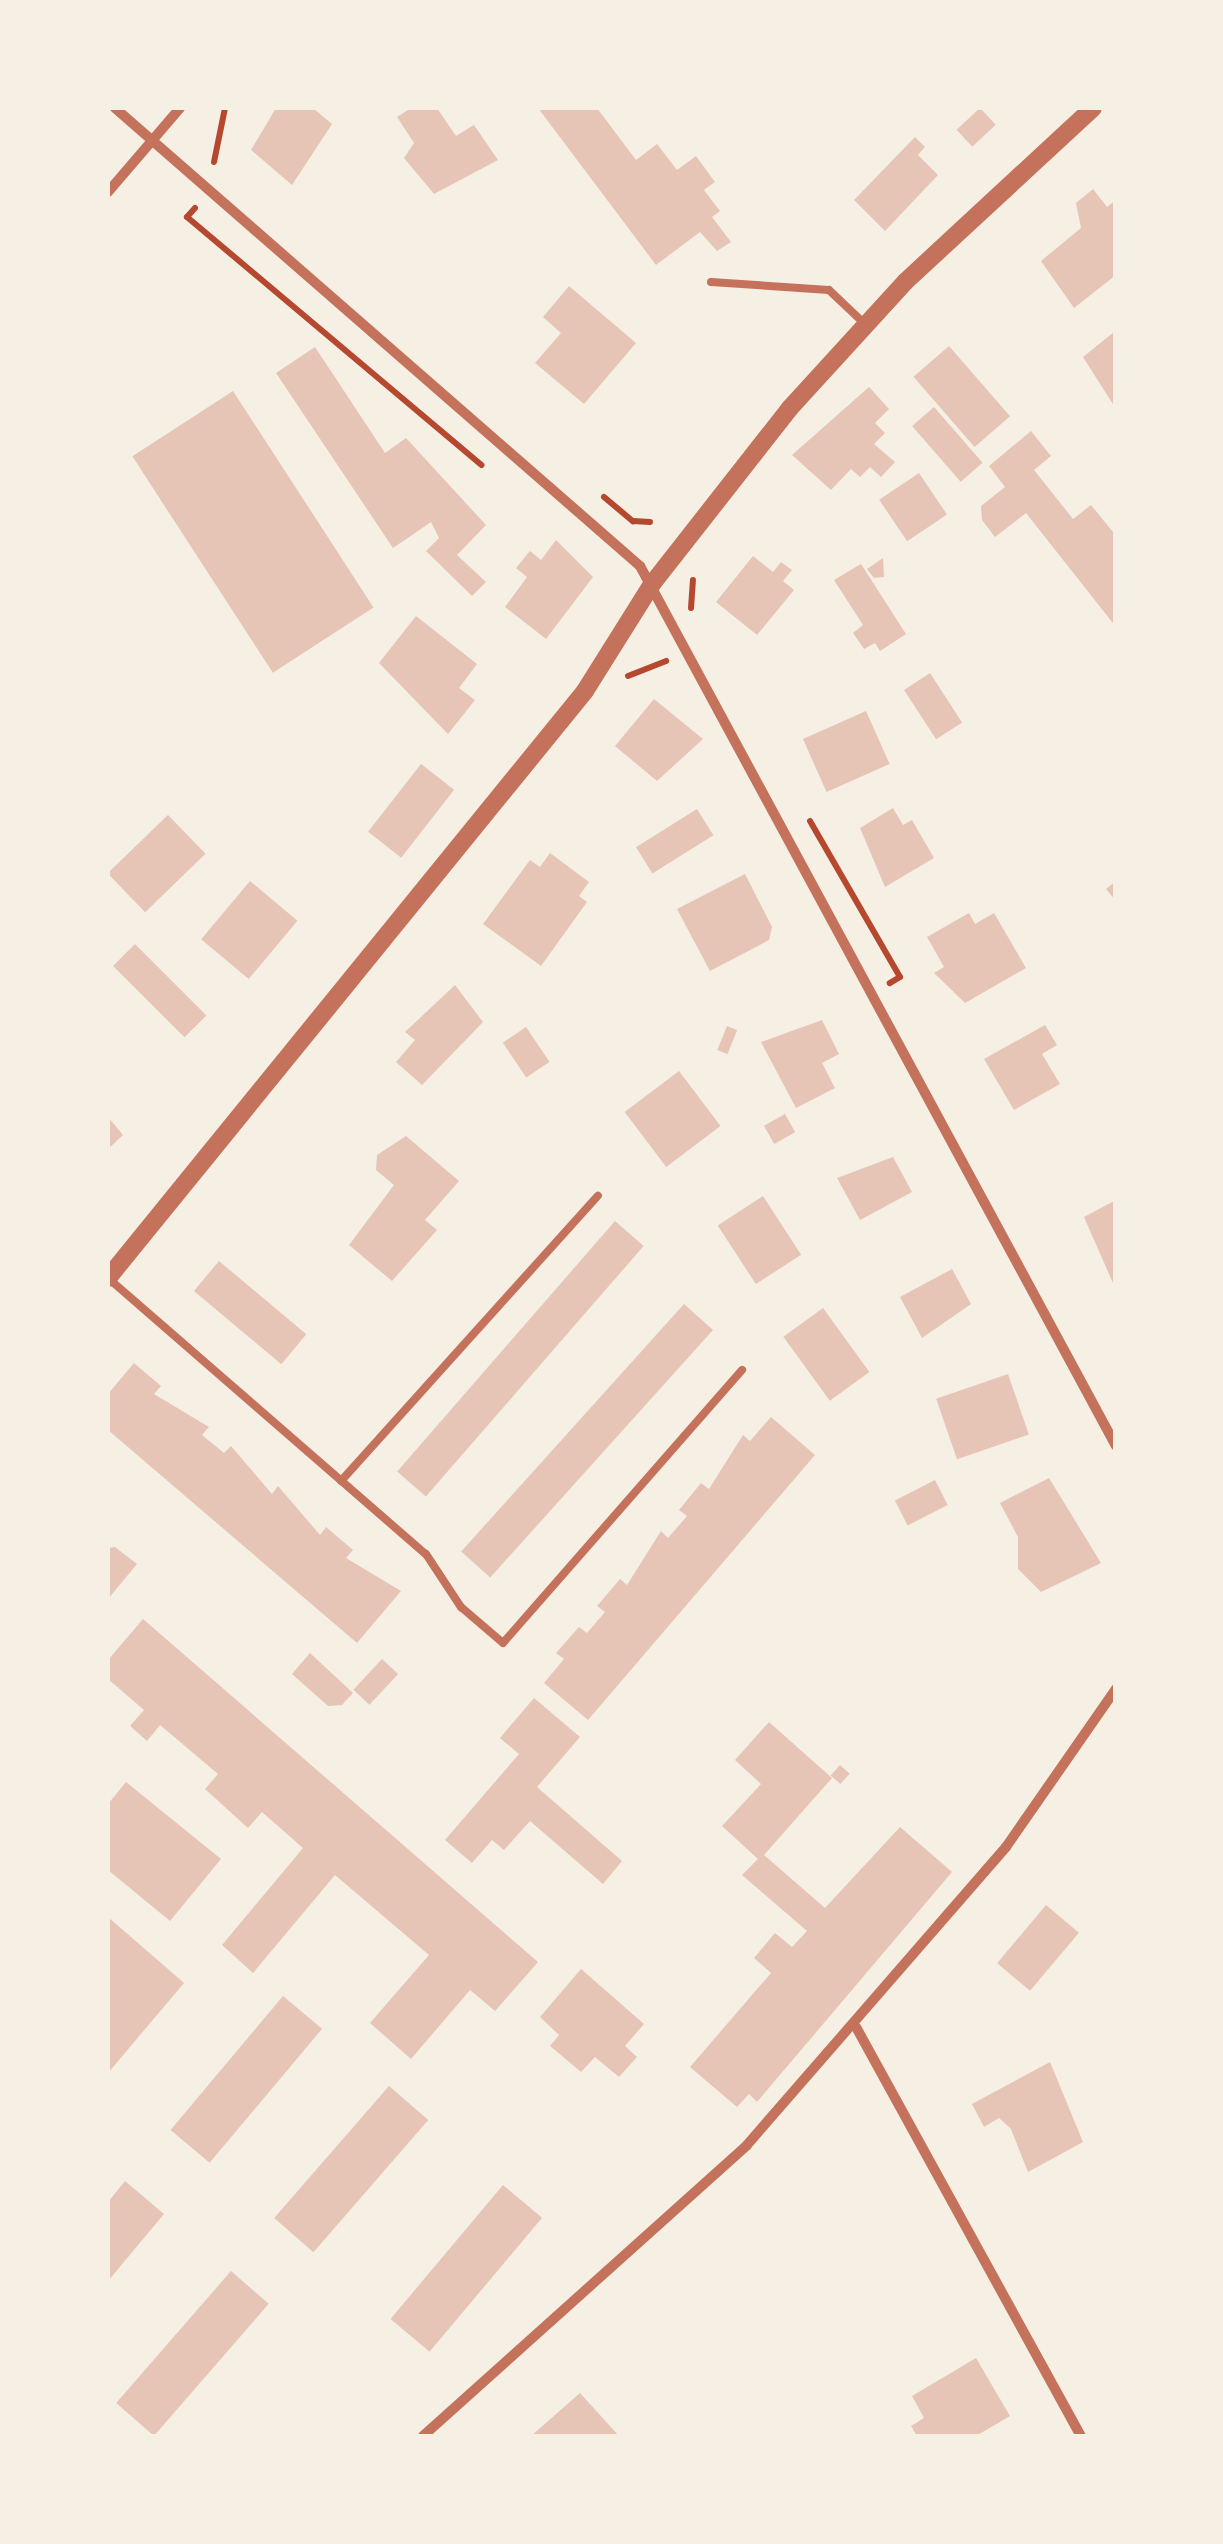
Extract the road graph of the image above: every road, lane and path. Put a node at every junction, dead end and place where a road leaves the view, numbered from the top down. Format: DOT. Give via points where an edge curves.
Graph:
graph roads {
  1 [pos="115,108"];
  2 [pos="180,108"];
  3 [pos="225,108"];
  4 [pos="1093,108"];
  5 [pos="148,145"];
  6 [pos="226,174"];
  7 [pos="108,192"];
  8 [pos="711,282"];
  9 [pos="866,325"];
  10 [pos="652,584"];
  11 [pos="598,1196"];
  12 [pos="108,1278"];
  13 [pos="742,1370"];
  14 [pos="1116,1420"];
  15 [pos="1106,1430"];
  16 [pos="1116,1446"];
  17 [pos="341,1482"];
  18 [pos="1116,1689"];
  19 [pos="856,2027"];
  20 [pos="423,2436"];
  21 [pos="1081,2436"];
  1 -- 5 [label="street"];
  2 -- 5 [label="street"];
  3 -- 6 [label="path" via="211,158"];
  4 -- 9 [label="street"];
  5 -- 7 [label="street"];
  5 -- 10 [label="street"];
  8 -- 9 [label="lane" via="829,290"];
  9 -- 10 [label="street"];
  10 -- 12 [label="street" via="585,691"];
  10 -- 15 [label="street"];
  11 -- 17 [label="lane"];
  12 -- 17 [label="lane"];
  13 -- 17 [label="lane" via="503,1643 460,1607 426,1554"];
  14 -- 15 [label="street"];
  15 -- 16 [label="street"];
  18 -- 19 [label="street" via="1006,1847"];
  19 -- 20 [label="street" via="601,2284"];
  19 -- 21 [label="street"];
}
